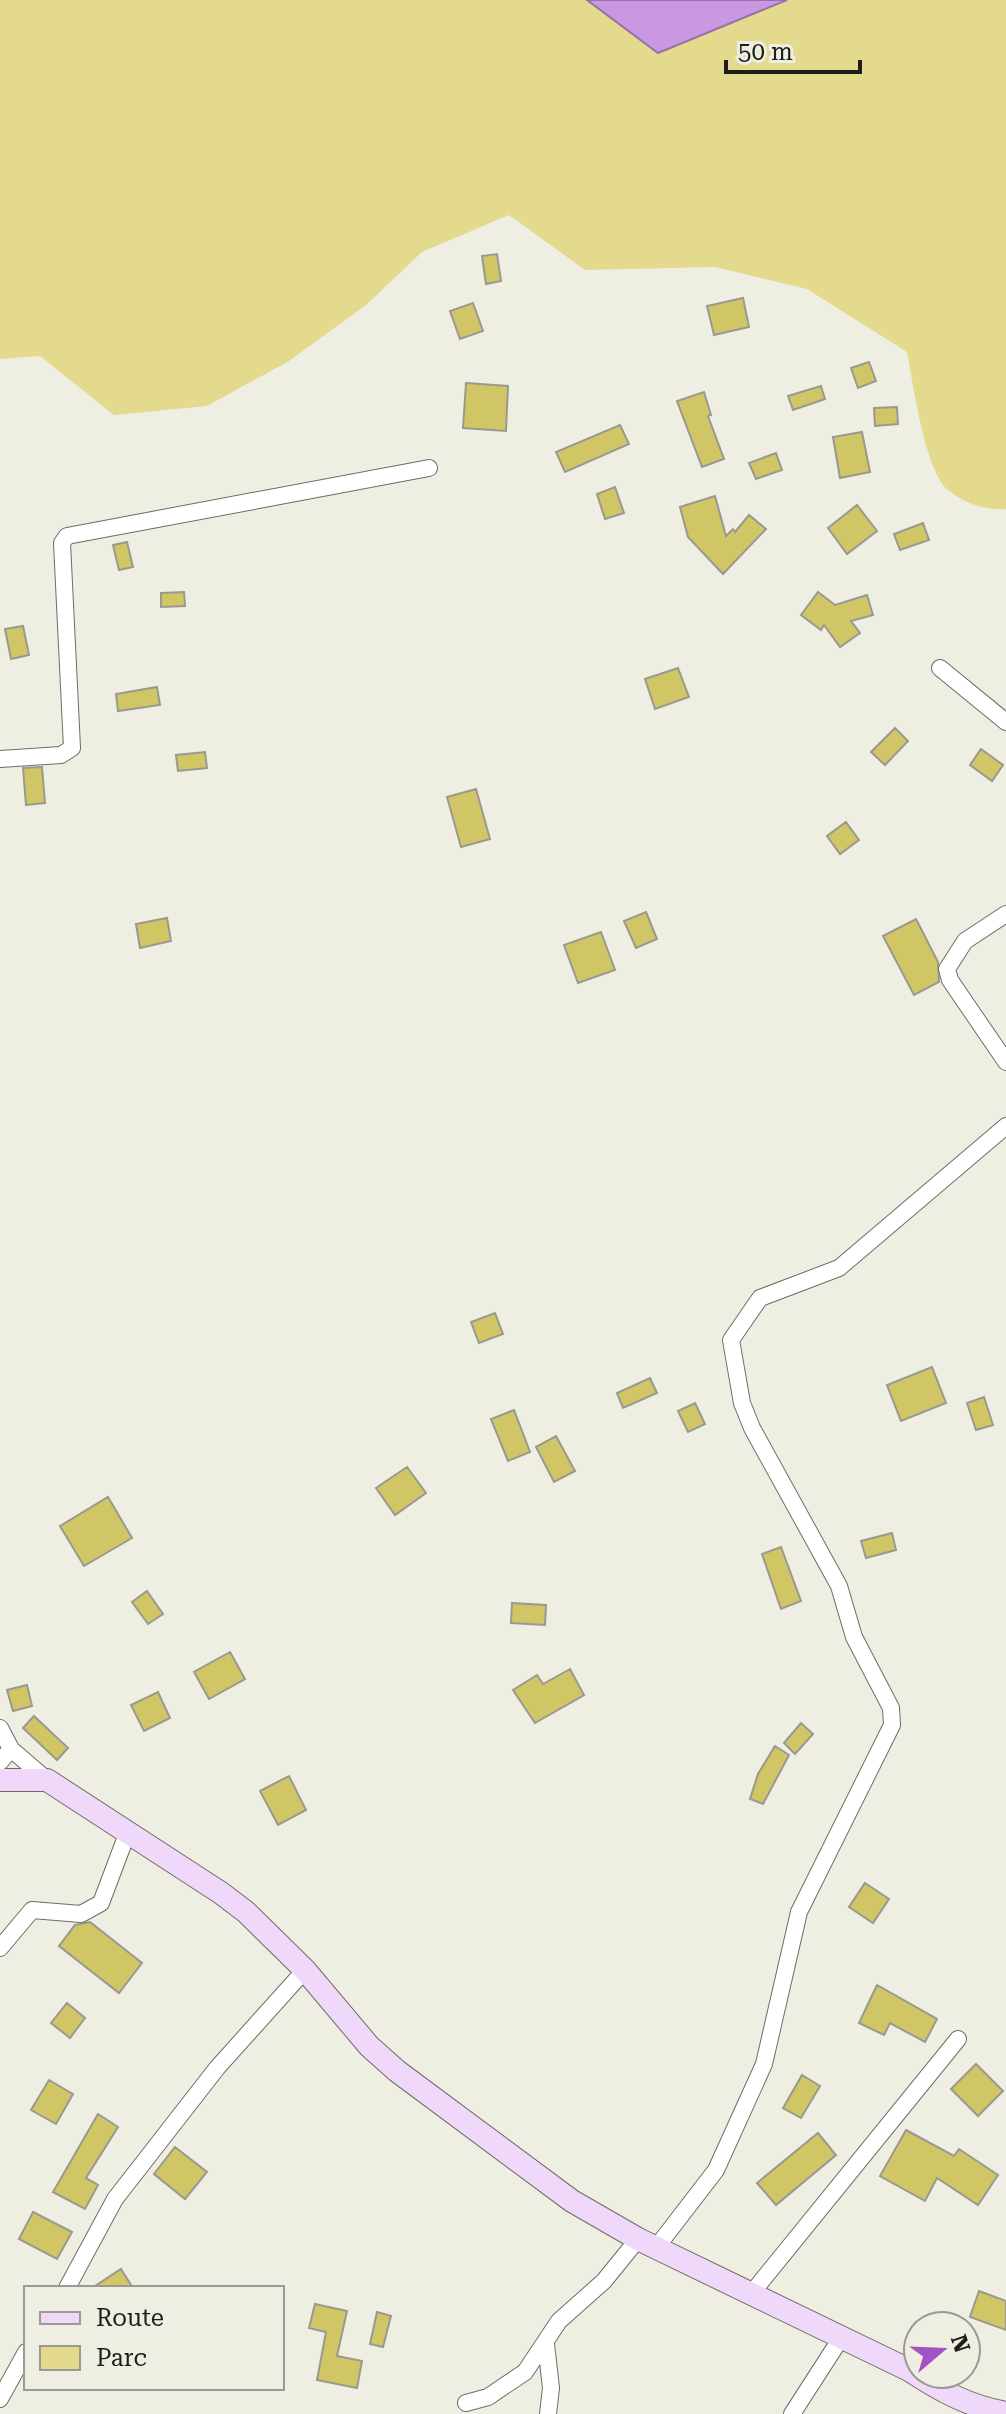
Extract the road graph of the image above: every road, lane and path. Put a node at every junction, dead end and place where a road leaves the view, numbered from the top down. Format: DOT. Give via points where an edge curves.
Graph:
graph roads {
  1 [pos="429,468"];
  2 [pos="940,668"];
  3 [pos="1006,722"];
  4 [pos="0,759"];
  5 [pos="1006,914"];
  6 [pos="1006,1062"];
  7 [pos="1006,1126"];
  8 [pos="0,1728"];
  9 [pos="5,1755"];
  10 [pos="0,1780"];
  11 [pos="47,1780"];
  12 [pos="127,1834"];
  13 [pos="0,1948"];
  14 [pos="305,1970"];
  15 [pos="958,2039"];
  16 [pos="647,2243"];
  17 [pos="68,2286"];
  18 [pos="751,2294"];
  19 [pos="841,2338"];
  20 [pos="546,2344"];
  21 [pos="24,2356"];
  22 [pos="0,2399"];
  23 [pos="466,2403"];
  24 [pos="1006,2413"];
  25 [pos="548,2414"];
  26 [pos="792,2414"];
  1 -- 4 [label="street" via="67,536 62,543 72,748 61,755"];
  2 -- 3 [label="street"];
  5 -- 6 [label="street" via="965,941 947,969"];
  7 -- 16 [label="street" via="839,1268 760,1298 731,1340 752,1428 839,1586 854,1637 891,1708 892,1725 799,1912 764,2064 716,2170"];
  8 -- 9 [label="street"];
  9 -- 11 [label="street"];
  10 -- 11 [label="main road"];
  11 -- 12 [label="main road"];
  12 -- 13 [label="street" via="101,1903 81,1914 32,1910"];
  12 -- 14 [label="main road" via="234,1903"];
  14 -- 16 [label="main road" via="397,2071 572,2201"];
  14 -- 17 [label="street" via="217,2068 115,2199"];
  15 -- 18 [label="street"];
  16 -- 18 [label="main road"];
  16 -- 20 [label="street" via="559,2321"];
  18 -- 19 [label="main road"];
  19 -- 24 [label="main road" via="974,2407"];
  19 -- 26 [label="street"];
  20 -- 23 [label="street" via="525,2372 488,2397"];
  20 -- 25 [label="street"];
  21 -- 22 [label="street"];
}
